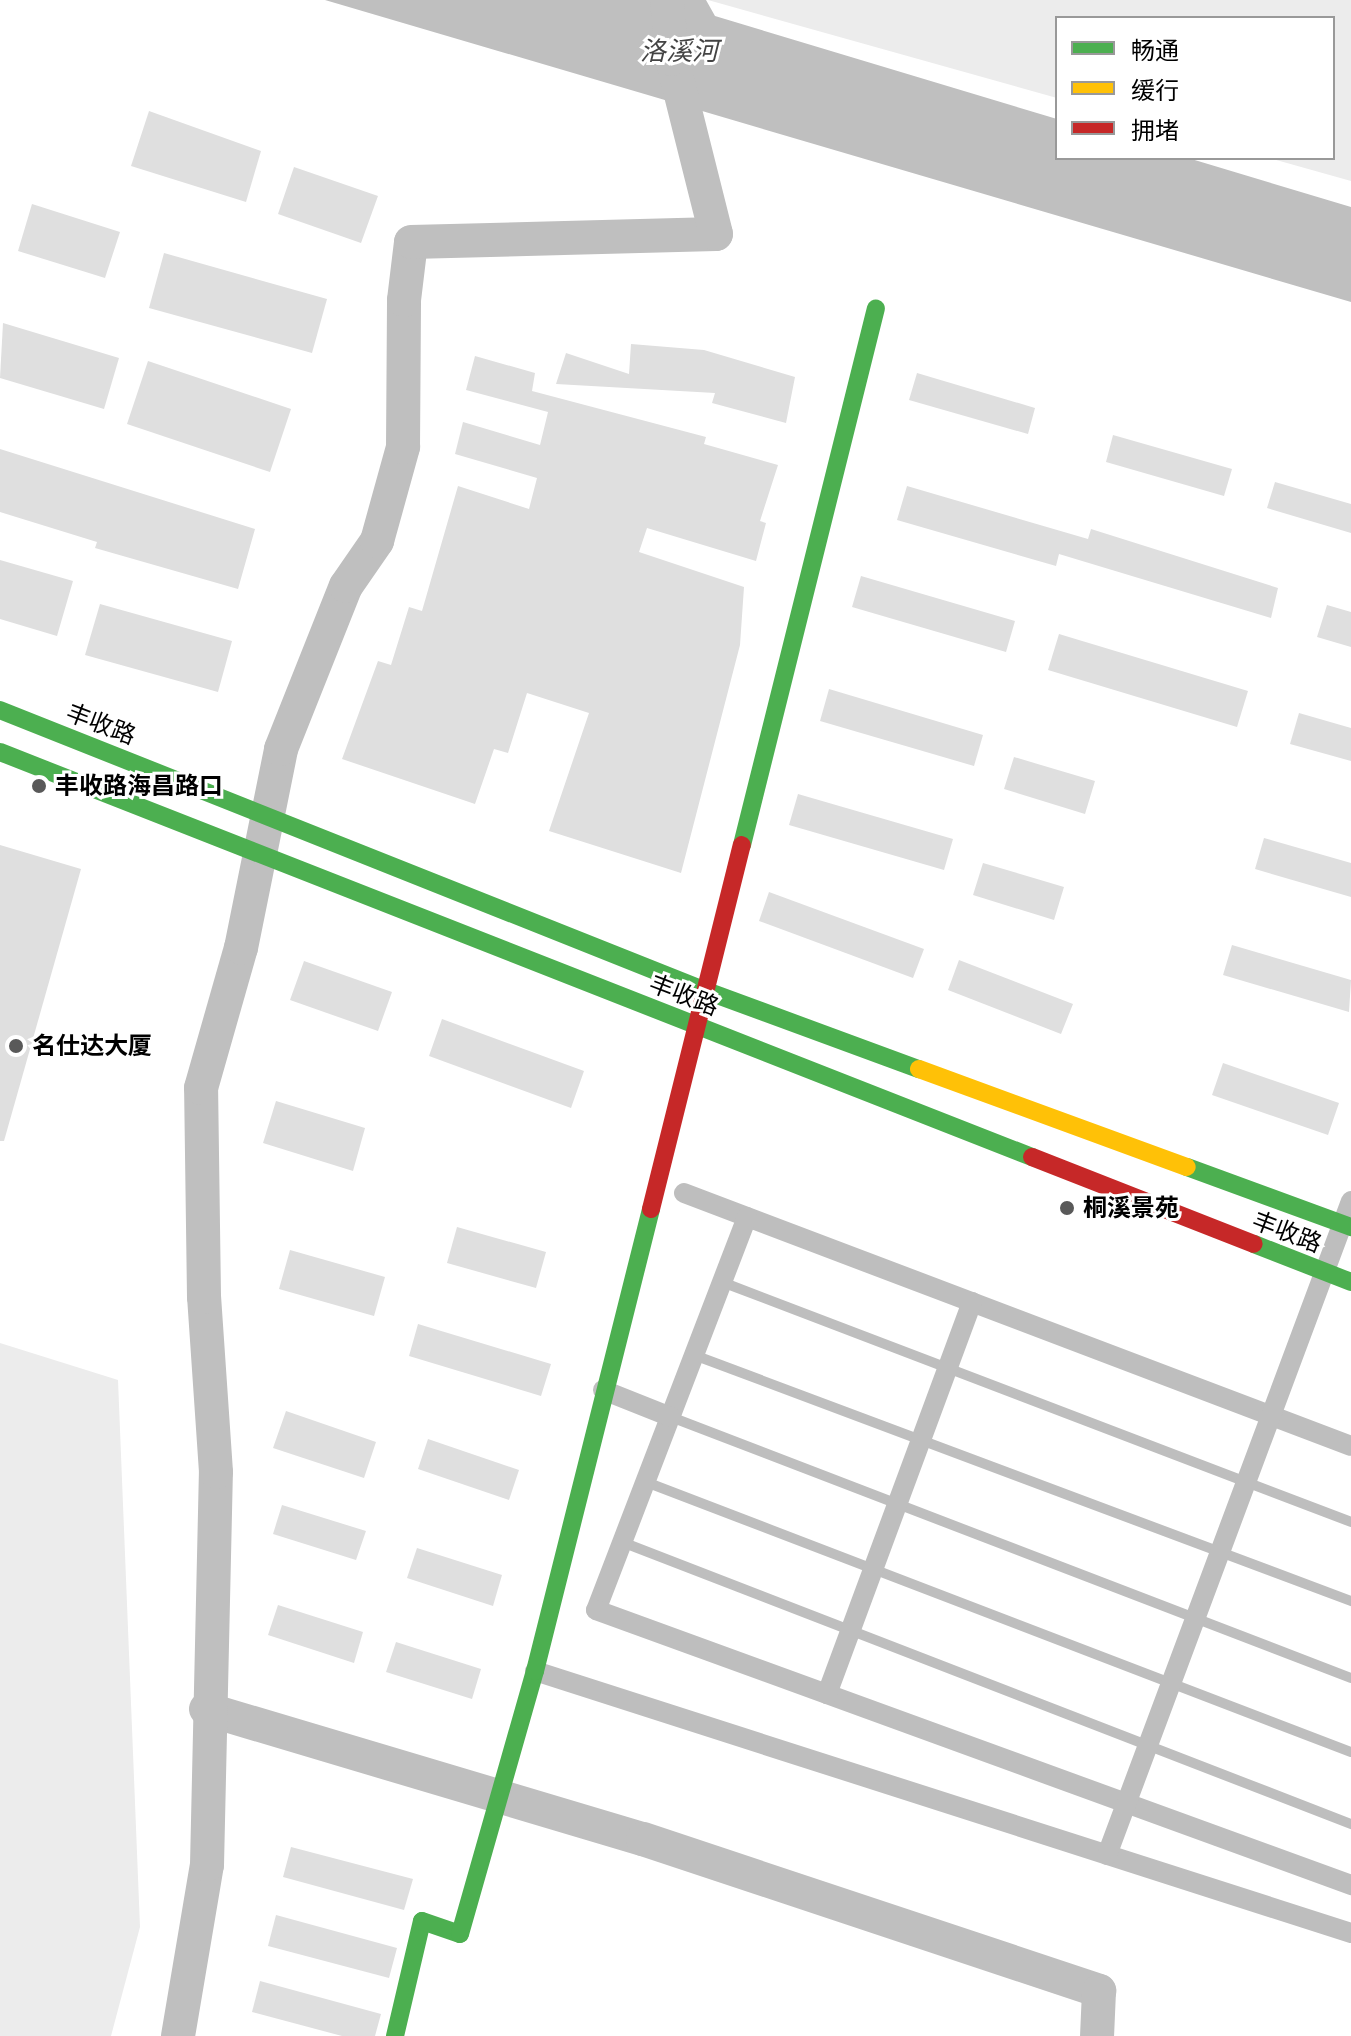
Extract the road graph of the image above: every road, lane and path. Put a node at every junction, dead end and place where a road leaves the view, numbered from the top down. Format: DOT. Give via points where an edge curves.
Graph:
graph roads {
  1 [pos="876,308"];
  2 [pos="0,710"];
  3 [pos="0,752"];
  4 [pos="701,989"];
  5 [pos="692,1024"];
  6 [pos="684,1193"];
  7 [pos="1351,1201"];
  8 [pos="747,1217"];
  9 [pos="1346,1226"];
  10 [pos="1323,1272"];
  11 [pos="722,1282"];
  12 [pos="1351,1282"];
  13 [pos="972,1302"];
  14 [pos="694,1355"];
  15 [pos="948,1368"];
  16 [pos="603,1390"];
  17 [pos="1270,1415"];
  18 [pos="671,1417"];
  19 [pos="921,1440"];
  20 [pos="1351,1446"];
  21 [pos="646,1482"];
  22 [pos="1246,1482"];
  23 [pos="897,1504"];
  24 [pos="1351,1522"];
  25 [pos="622,1542"];
  26 [pos="1219,1552"];
  27 [pos="873,1569"];
  28 [pos="1351,1601"];
  29 [pos="1195,1618"];
  30 [pos="851,1631"];
  31 [pos="535,1671"];
  32 [pos="1351,1678"];
  33 [pos="1171,1683"];
  34 [pos="827,1694"];
  35 [pos="1148,1745"];
  36 [pos="1351,1752"];
  37 [pos="1126,1803"];
  38 [pos="1351,1824"];
  39 [pos="1107,1855"];
  40 [pos="1349,1879"];
  41 [pos="1351,1933"];
  42 [pos="395,2036"];
  1 -- 4 [label="main road"];
  2 -- 4 [label="main road, 丰收路"];
  3 -- 5 [label="main road, 丰收路"];
  4 -- 5 [label="main road"];
  4 -- 9 [label="main road, 丰收路"];
  5 -- 10 [label="main road, 丰收路"];
  5 -- 16 [label="main road"];
  6 -- 8 [label="street"];
  7 -- 9 [label="street"];
  8 -- 11 [label="street"];
  8 -- 13 [label="street"];
  9 -- 10 [label="street"];
  10 -- 12 [label="main road, 丰收路"];
  10 -- 17 [label="street"];
  11 -- 14 [label="street"];
  11 -- 15 [label="lane"];
  13 -- 15 [label="street"];
  13 -- 17 [label="street"];
  14 -- 18 [label="street"];
  14 -- 19 [label="lane"];
  15 -- 19 [label="street"];
  15 -- 22 [label="lane"];
  16 -- 18 [label="street"];
  16 -- 31 [label="main road"];
  17 -- 20 [label="street"];
  17 -- 22 [label="street"];
  18 -- 21 [label="street"];
  18 -- 23 [label="lane"];
  19 -- 23 [label="street"];
  19 -- 26 [label="lane"];
  21 -- 25 [label="street"];
  21 -- 27 [label="lane"];
  22 -- 24 [label="lane"];
  22 -- 26 [label="street"];
  23 -- 27 [label="street"];
  23 -- 29 [label="lane"];
  25 -- 30 [label="lane"];
  25 -- 34 [label="street" via="596,1610"];
  26 -- 28 [label="lane"];
  26 -- 29 [label="street"];
  27 -- 30 [label="street"];
  27 -- 33 [label="lane"];
  29 -- 32 [label="lane"];
  29 -- 33 [label="street"];
  30 -- 34 [label="street"];
  30 -- 35 [label="lane"];
  31 -- 39 [label="street"];
  31 -- 42 [label="main road" via="460,1934 422,1921"];
  33 -- 35 [label="street"];
  33 -- 36 [label="lane"];
  34 -- 37 [label="street"];
  35 -- 37 [label="street"];
  35 -- 38 [label="lane"];
  37 -- 39 [label="street"];
  37 -- 40 [label="street"];
  39 -- 41 [label="street"];
}
